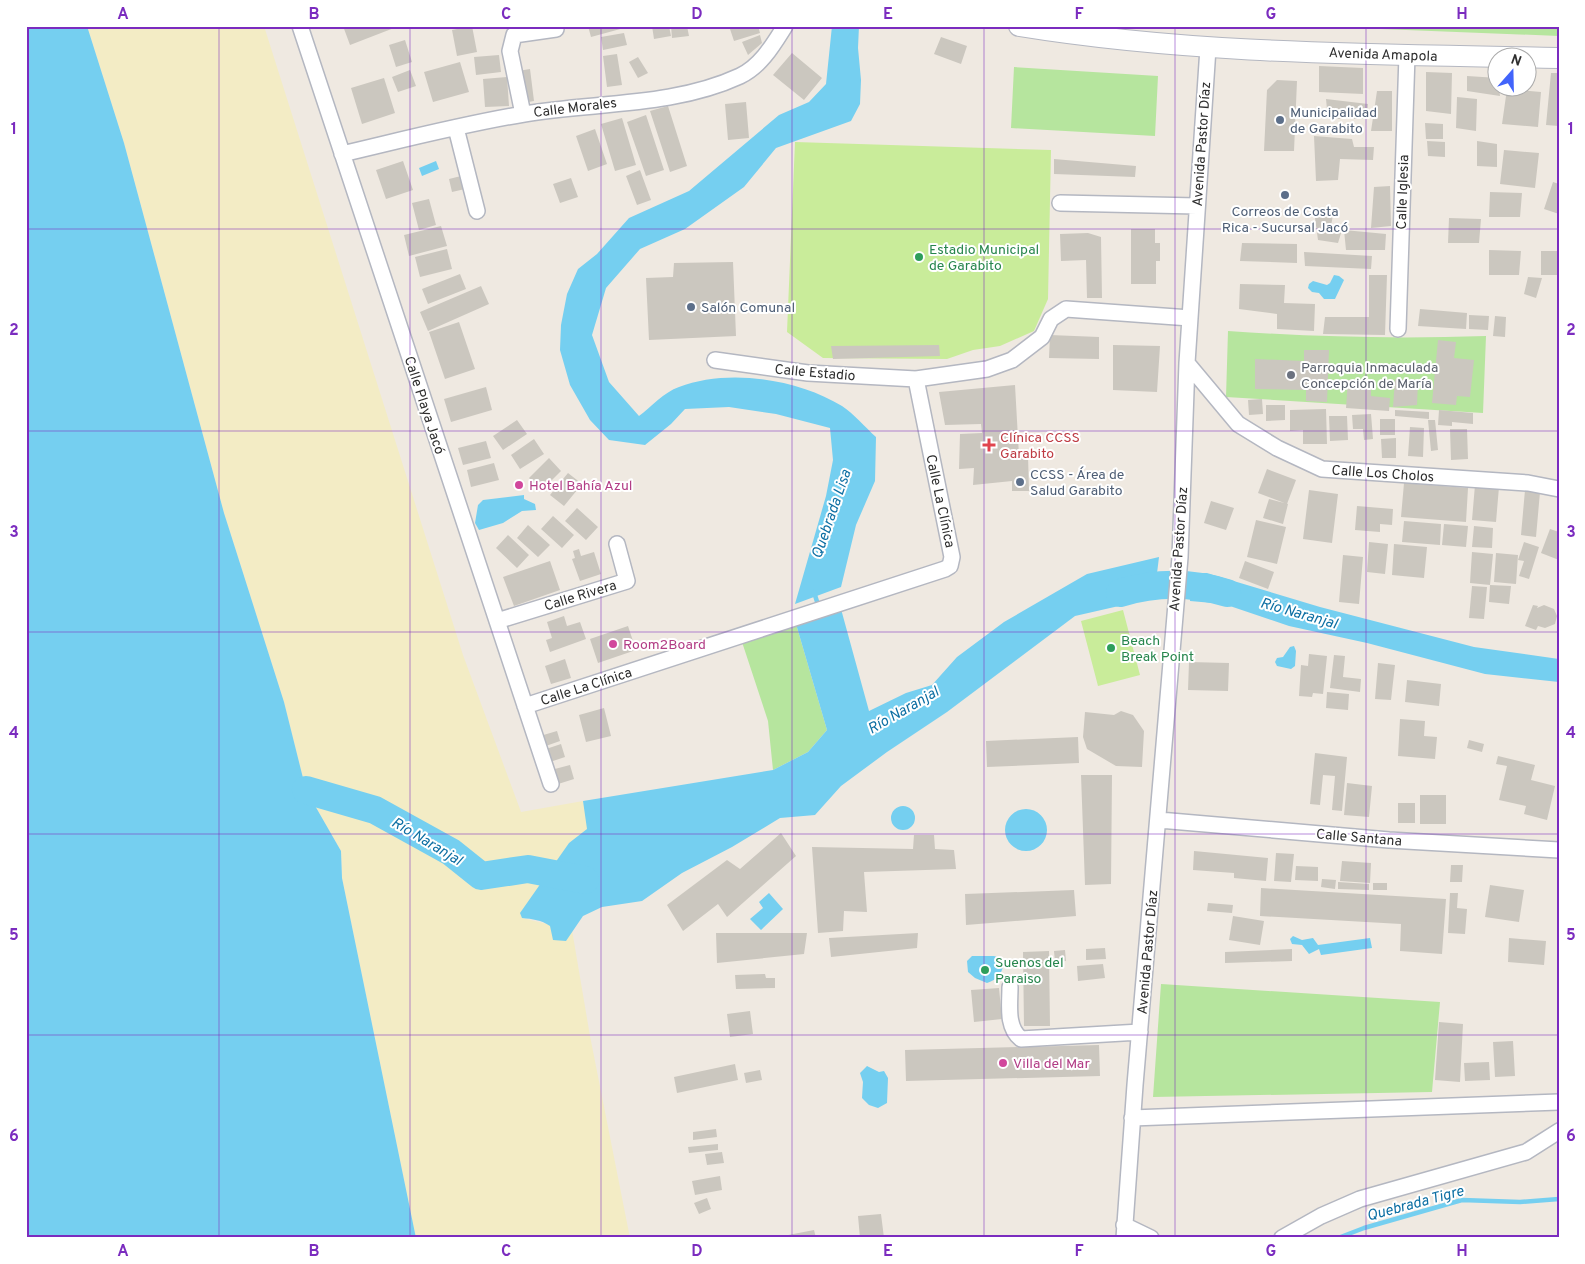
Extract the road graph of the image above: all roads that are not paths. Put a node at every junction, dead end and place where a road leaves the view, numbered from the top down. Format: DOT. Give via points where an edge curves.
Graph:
graph roads {
  1 [pos="300,26"];
  2 [pos="785,26"];
  3 [pos="1019,26"];
  4 [pos="556,29"];
  5 [pos="1208,48"];
  6 [pos="1407,55"];
  7 [pos="1559,58"];
  8 [pos="523,114"];
  9 [pos="456,128"];
  10 [pos="342,154"];
  11 [pos="1060,203"];
  12 [pos="1197,206"];
  13 [pos="477,211"];
  14 [pos="1190,318"];
  15 [pos="1398,329"];
  16 [pos="715,360"];
  17 [pos="1187,363"];
  18 [pos="916,379"];
  19 [pos="1559,489"];
  20 [pos="618,544"];
  21 [pos="497,621"];
  22 [pos="525,706"];
  23 [pos="551,784"];
  24 [pos="1159,820"];
  25 [pos="1559,850"];
  26 [pos="1010,987"];
  27 [pos="1140,1032"];
  28 [pos="1559,1102"];
  29 [pos="1132,1118"];
  30 [pos="1559,1131"];
  31 [pos="1124,1231"];
  32 [pos="1151,1238"];
  33 [pos="1282,1238"];
  1 -- 10 [label="street, Calle Playa Jacó"];
  2 -- 8 [label="street, Calle Morales" via="762,60 741,75 700,90 677,97"];
  3 -- 5 [label="street"];
  4 -- 8 [label="street" via="514,35 511,41 510,51"];
  5 -- 6 [label="street, Avenida Amapola"];
  5 -- 12 [label="street, Avenida Pastor Díaz"];
  6 -- 7 [label="street, Avenida Amapola"];
  6 -- 15 [label="street, Calle Iglesia"];
  8 -- 9 [label="street, Calle Morales"];
  9 -- 10 [label="street, Calle Morales"];
  9 -- 13 [label="street"];
  10 -- 21 [label="street, Calle Playa Jacó"];
  11 -- 12 [label="street"];
  12 -- 14 [label="street, Avenida Pastor Díaz"];
  14 -- 17 [label="street, Avenida Pastor Díaz"];
  14 -- 18 [label="street" via="1066,308 1050,319 1042,337 1012,360 987,369"];
  16 -- 18 [label="street, Calle Estadio" via="808,373"];
  17 -- 19 [label="street, Calle Los Cholos" via="1238,424 1322,469 1528,483"];
  17 -- 24 [label="street, Avenida Pastor Díaz" via="1180,557"];
  18 -- 22 [label="street, Calle La Clínica" via="952,562 944,569"];
  20 -- 21 [label="street, Calle Rivera" via="627,581"];
  21 -- 22 [label="street, Calle Playa Jacó"];
  22 -- 23 [label="street, Calle Playa Jacó"];
  24 -- 25 [label="street, Calle Santana" via="1389,840"];
  24 -- 27 [label="street, Avenida Pastor Díaz"];
  26 -- 27 [label="street" via="1011,1026 1021,1039"];
  27 -- 29 [label="street, Avenida Pastor Díaz"];
  28 -- 29 [label="street"];
  29 -- 31 [label="street, Avenida Pastor Díaz"];
  30 -- 33 [label="street" via="1526,1152 1360,1199"];
  31 -- 32 [label="street"];
}
